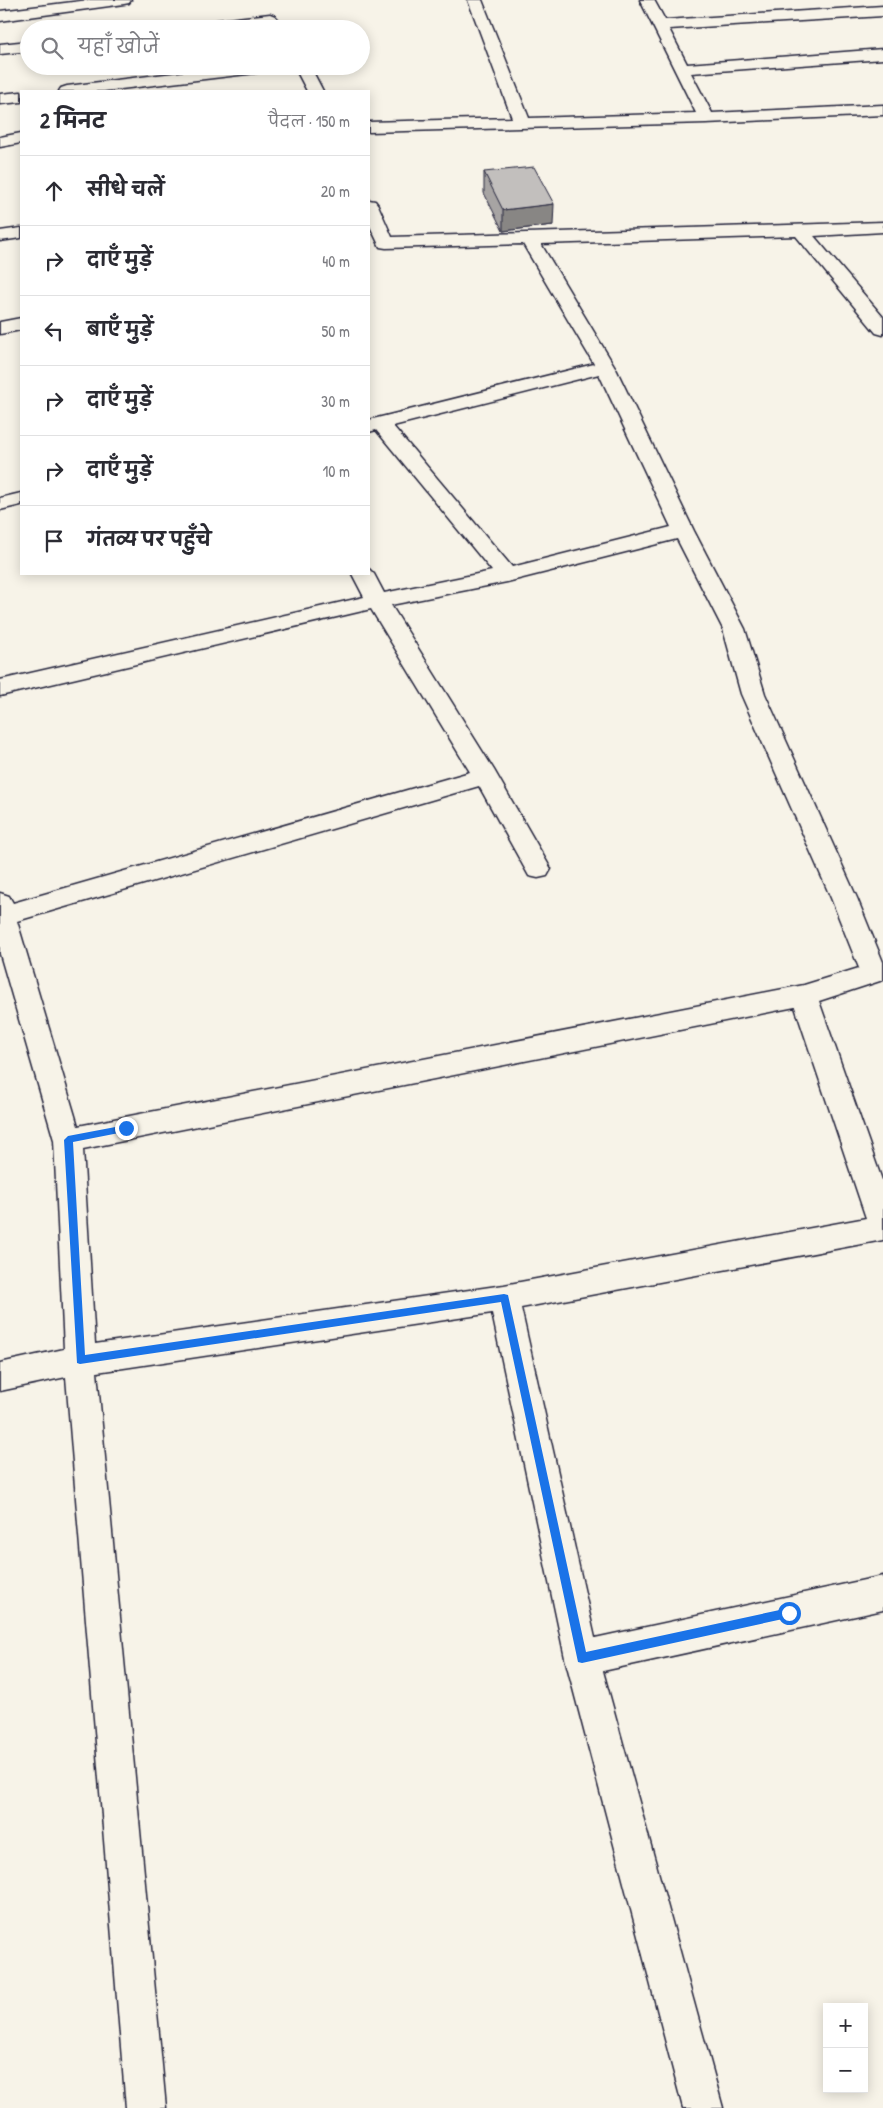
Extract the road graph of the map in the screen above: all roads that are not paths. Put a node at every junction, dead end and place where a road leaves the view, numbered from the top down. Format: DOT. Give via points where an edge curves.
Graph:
graph roads {
  1 [pos="124,0"];
  2 [pos="475,0"];
  3 [pos="647,0"];
  4 [pos="883,11"];
  5 [pos="0,16"];
  6 [pos="269,18"];
  7 [pos="254,20"];
  8 [pos="661,25"];
  9 [pos="20,47"];
  10 [pos="0,49"];
  11 [pos="883,54"];
  12 [pos="682,70"];
  13 [pos="198,75"];
  14 [pos="307,75"];
  15 [pos="75,90"];
  16 [pos="314,90"];
  17 [pos="20,97"];
  18 [pos="0,100"];
  19 [pos="883,110"];
  20 [pos="706,118"];
  21 [pos="522,122"];
  22 [pos="370,128"];
  23 [pos="20,138"];
  24 [pos="0,142"];
  25 [pos="370,210"];
  26 [pos="883,227"];
  27 [pos="801,231"];
  28 [pos="20,233"];
  29 [pos="0,236"];
  30 [pos="529,239"];
  31 [pos="377,243"];
  32 [pos="20,324"];
  33 [pos="0,328"];
  34 [pos="883,329"];
  35 [pos="605,367"];
  36 [pos="375,424"];
  37 [pos="20,499"];
  38 [pos="0,504"];
  39 [pos="683,531"];
  40 [pos="364,575"];
  41 [pos="507,575"];
  42 [pos="377,601"];
  43 [pos="0,688"];
  44 [pos="485,776"];
  45 [pos="538,869"];
  46 [pos="1,910"];
  47 [pos="878,972"];
  48 [pos="804,995"];
  49 [pos="68,1140"];
  50 [pos="883,1226"];
  51 [pos="504,1298"];
  52 [pos="80,1360"];
  53 [pos="0,1377"];
  54 [pos="883,1593"];
  55 [pos="582,1658"];
  56 [pos="146,2108"];
  57 [pos="702,2108"];
  1 -- 5 [label="street"];
  2 -- 21 [label="street"];
  3 -- 8 [label="street"];
  4 -- 8 [label="street"];
  6 -- 7 [label="street"];
  8 -- 12 [label="street"];
  9 -- 10 [label="street"];
  11 -- 12 [label="street"];
  12 -- 20 [label="street"];
  13 -- 15 [label="street"];
  14 -- 16 [label="street"];
  17 -- 18 [label="street"];
  19 -- 20 [label="street"];
  20 -- 21 [label="street"];
  21 -- 22 [label="street"];
  23 -- 24 [label="street"];
  25 -- 31 [label="street"];
  26 -- 27 [label="street"];
  27 -- 30 [label="street"];
  27 -- 34 [label="street"];
  28 -- 29 [label="street"];
  30 -- 31 [label="street"];
  30 -- 35 [label="street"];
  32 -- 33 [label="street"];
  35 -- 36 [label="street"];
  35 -- 39 [label="street"];
  36 -- 41 [label="street"];
  37 -- 38 [label="street"];
  39 -- 41 [label="street"];
  39 -- 47 [label="street" via="734,629 753,694"];
  40 -- 42 [label="street"];
  41 -- 42 [label="street"];
  42 -- 43 [label="street"];
  42 -- 44 [label="street"];
  44 -- 45 [label="street"];
  44 -- 46 [label="street"];
  46 -- 49 [label="street"];
  47 -- 48 [label="street"];
  48 -- 49 [label="street"];
  48 -- 50 [label="street"];
  49 -- 52 [label="street"];
  50 -- 51 [label="street"];
  51 -- 52 [label="street"];
  51 -- 55 [label="street"];
  52 -- 53 [label="street"];
  52 -- 56 [label="street"];
  54 -- 55 [label="street"];
  55 -- 57 [label="street"];
}
